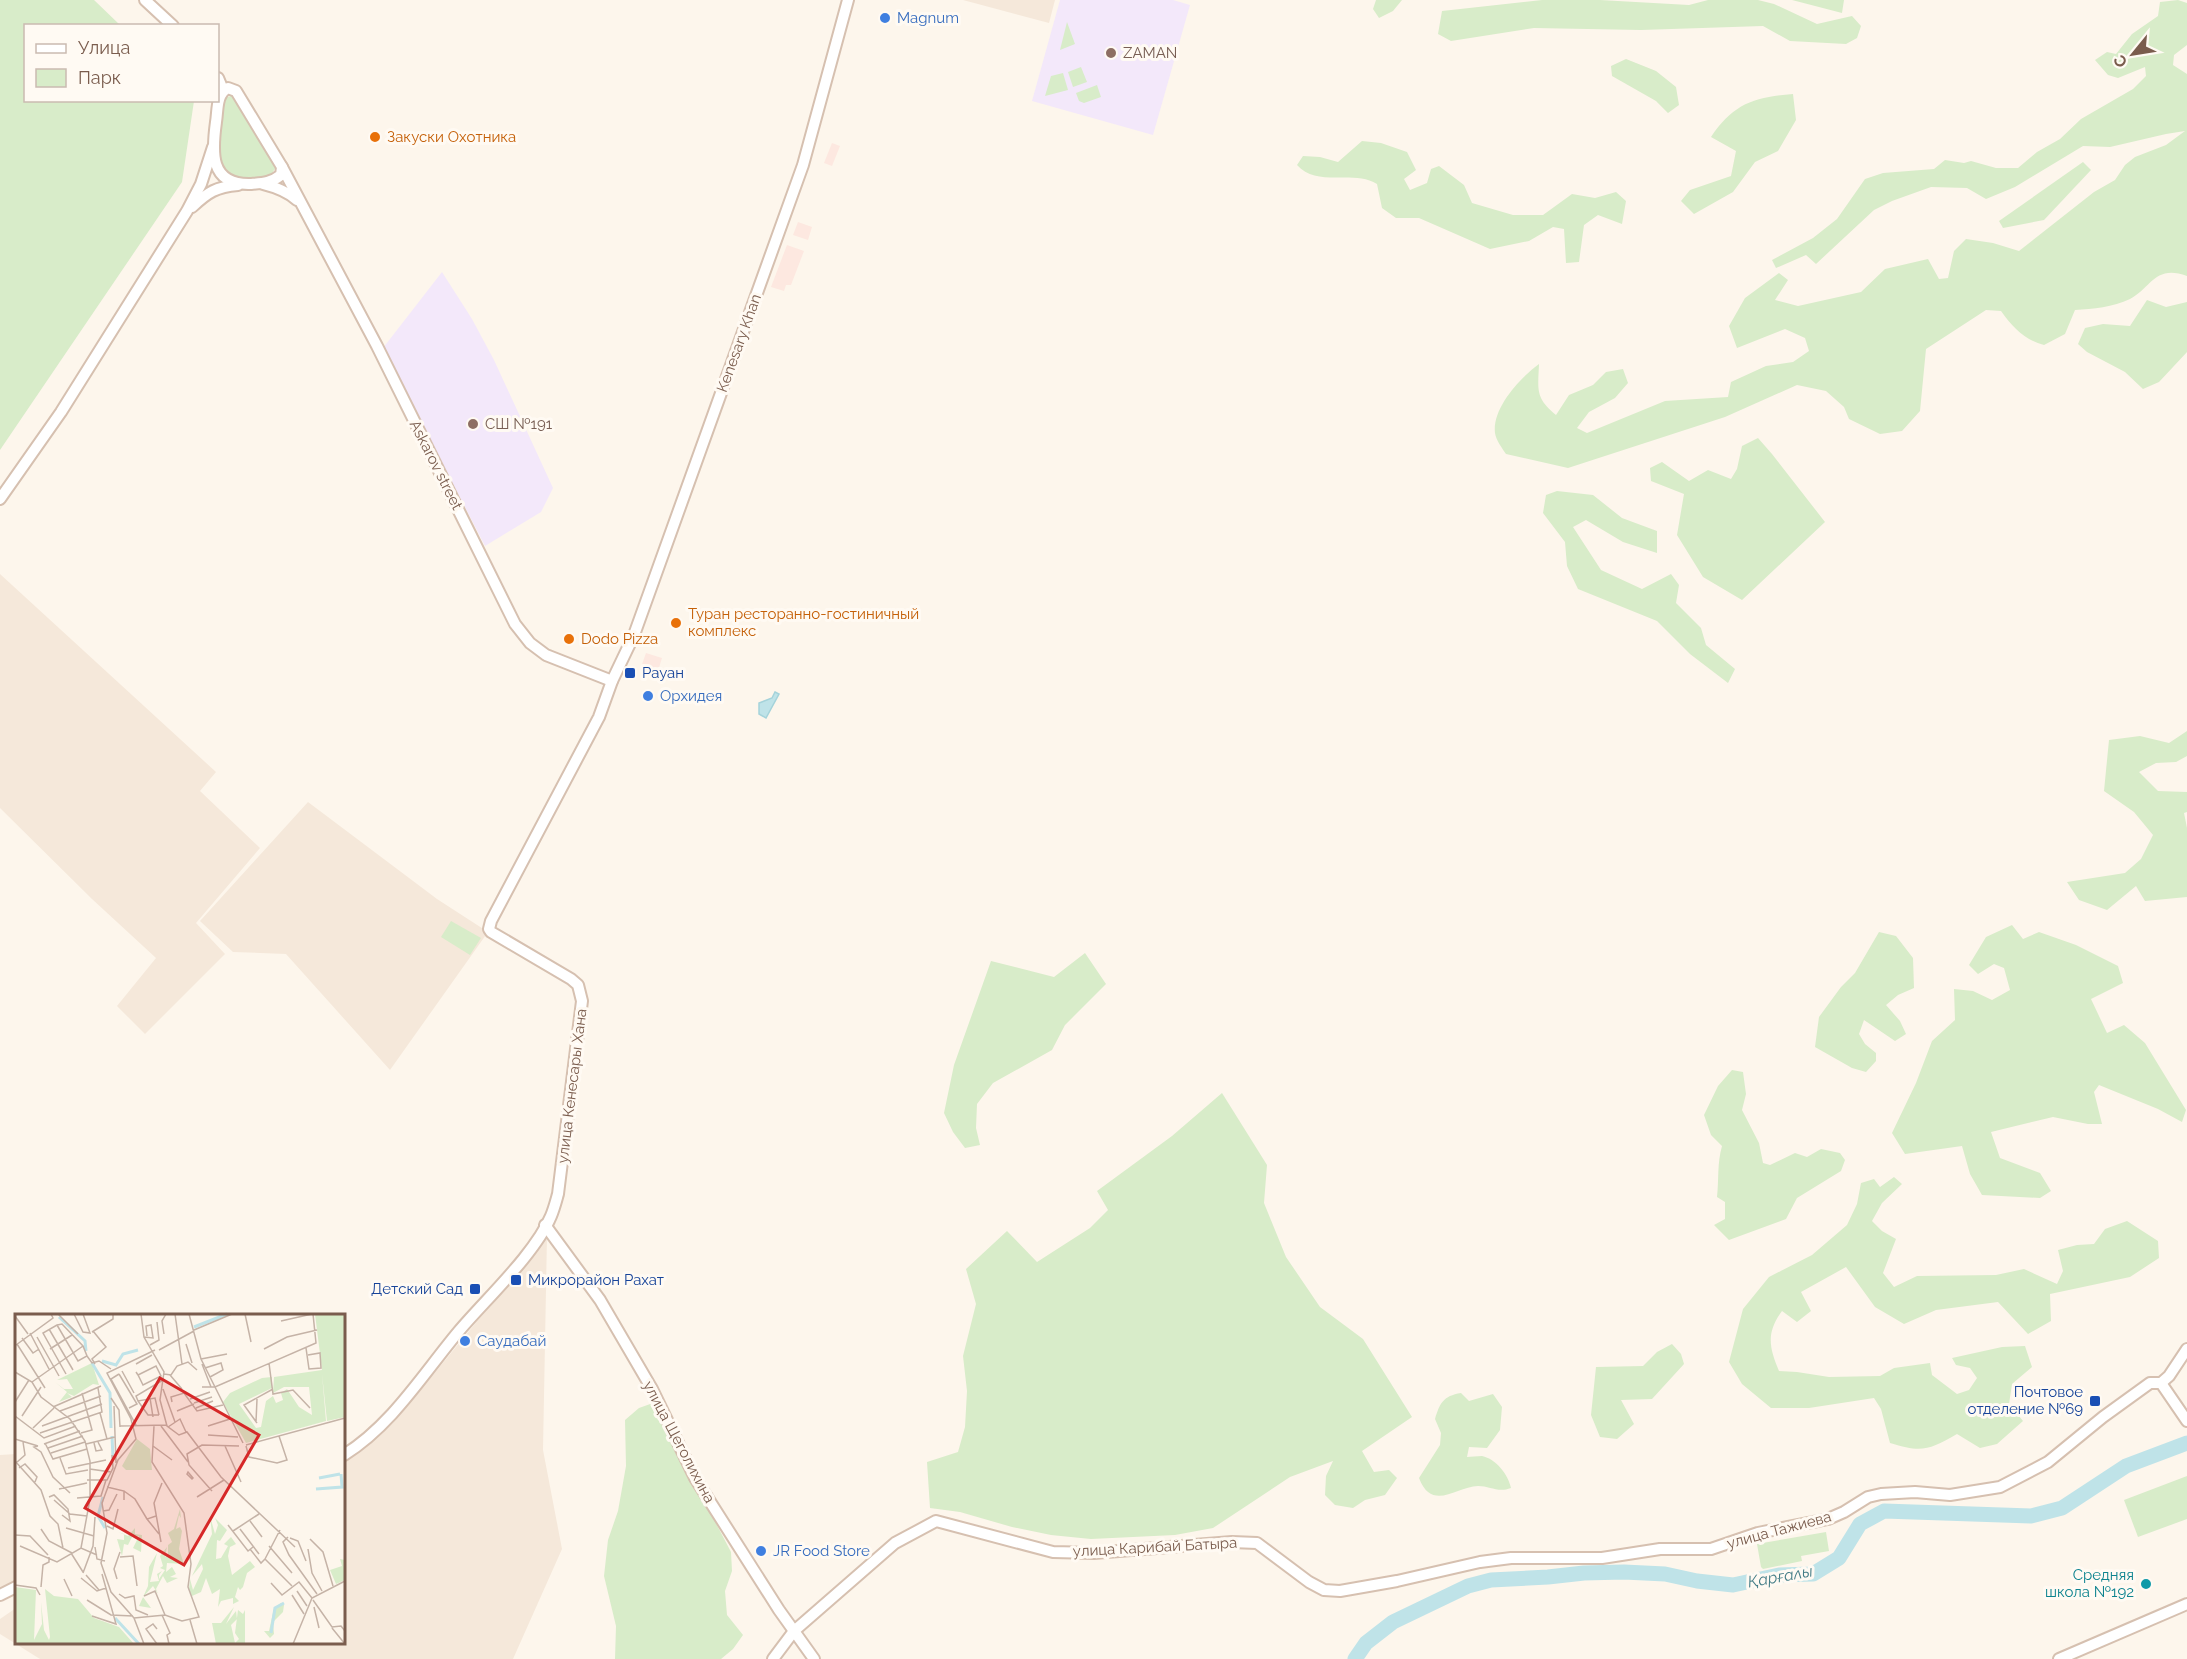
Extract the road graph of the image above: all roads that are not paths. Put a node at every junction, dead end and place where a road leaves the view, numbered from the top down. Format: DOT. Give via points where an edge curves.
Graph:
graph roads {
  1 [pos="145,0"];
  2 [pos="848,0"];
  3 [pos="170,24"];
  4 [pos="219,80"];
  5 [pos="223,90"];
  6 [pos="219,96"];
  7 [pos="218,102"];
  8 [pos="213,147"];
  9 [pos="282,167"];
  10 [pos="257,183"];
  11 [pos="301,205"];
  12 [pos="187,212"];
  13 [pos="0,499"];
  14 [pos="612,681"];
  15 [pos="545,1225"];
  16 [pos="2187,1349"];
  17 [pos="2161,1383"];
  18 [pos="2187,1421"];
  19 [pos="345,1454"];
  20 [pos="1397,1581"];
  21 [pos="15,1588"];
  22 [pos="0,1595"];
  23 [pos="2187,1604"];
  24 [pos="794,1631"];
  25 [pos="773,1659"];
  26 [pos="814,1659"];
  27 [pos="2059,1659"];
  1 -- 3 [label="street"];
  2 -- 14 [label="street, Kenesary Khan" via="803,165 634,634"];
  4 -- 5 [label="street"];
  5 -- 6 [label="street"];
  5 -- 9 [label="street, Askarov street" via="237,91"];
  7 -- 8 [label="street"];
  8 -- 10 [label="street" via="214,163 224,178 238,184"];
  8 -- 12 [label="street"];
  9 -- 10 [label="street" via="281,175 272,182"];
  9 -- 11 [label="street, Askarov street"];
  10 -- 11 [label="street" via="274,186"];
  10 -- 12 [label="street" via="222,186 206,194"];
  11 -- 14 [label="street, Askarov street" via="377,346 515,624 546,655"];
  12 -- 13 [label="street"];
  14 -- 15 [label="street, улица Кенесары Хана" via="599,717 489,929 571,979 578,985 582,1000 558,1194"];
  15 -- 19 [label="street, улица Кенесары Хана" via="396,1409"];
  15 -- 24 [label="street, улица Щеголихина" via="600,1300 652,1389 695,1478"];
  16 -- 17 [label="street"];
  17 -- 18 [label="street"];
  17 -- 20 [label="street, улица Тажиева" via="2150,1383 2048,1462 2000,1487 1950,1495 1881,1494 1828,1519 1758,1533 1711,1549 1660,1549 1602,1558 1511,1558"];
  20 -- 24 [label="street, улица Карибай Батыра" via="1324,1590 1257,1543 1053,1552 936,1521 896,1543"];
  21 -- 22 [label="street"];
  23 -- 27 [label="street"];
  24 -- 25 [label="street, улица Карибай Батыра"];
  24 -- 26 [label="street, улица Щеголихина"];
}
